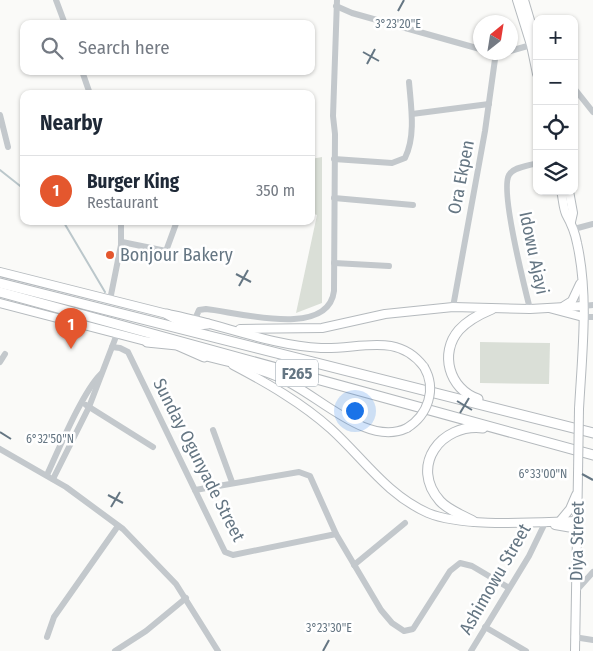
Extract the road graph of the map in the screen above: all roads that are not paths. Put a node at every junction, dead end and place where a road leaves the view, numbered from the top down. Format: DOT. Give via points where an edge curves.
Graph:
graph roads {
  1 [pos="56,0"];
  2 [pos="518,0"];
  3 [pos="524,0"];
  4 [pos="336,3"];
  5 [pos="64,20"];
  6 [pos="533,40"];
  7 [pos="533,41"];
  8 [pos="533,44"];
  9 [pos="473,47"];
  10 [pos="518,48"];
  11 [pos="495,60"];
  12 [pos="83,75"];
  13 [pos="409,82"];
  14 [pos="89,90"];
  15 [pos="578,93"];
  16 [pos="489,104"];
  17 [pos="593,112"];
  18 [pos="412,114"];
  19 [pos="0,115"];
  20 [pos="8,147"];
  21 [pos="334,159"];
  22 [pos="533,164"];
  23 [pos="562,195"];
  24 [pos="570,195"];
  25 [pos="334,198"];
  26 [pos="413,205"];
  27 [pos="593,224"];
  28 [pos="120,225"];
  29 [pos="176,225"];
  30 [pos="572,225"];
  31 [pos="122,242"];
  32 [pos="334,263"];
  33 [pos="389,266"];
  34 [pos="0,272"];
  35 [pos="582,279"];
  36 [pos="0,282"];
  37 [pos="0,292"];
  38 [pos="110,300"];
  39 [pos="0,304"];
  40 [pos="593,305"];
  41 [pos="564,306"];
  42 [pos="583,306"];
  43 [pos="454,307"];
  44 [pos="547,308"];
  45 [pos="492,309"];
  46 [pos="530,309"];
  47 [pos="167,314"];
  48 [pos="583,317"];
  49 [pos="593,318"];
  50 [pos="195,319"];
  51 [pos="208,324"];
  52 [pos="166,326"];
  53 [pos="188,326"];
  54 [pos="228,329"];
  55 [pos="117,334"];
  56 [pos="207,336"];
  57 [pos="148,337"];
  58 [pos="112,347"];
  59 [pos="203,352"];
  60 [pos="5,354"];
  61 [pos="0,362"];
  62 [pos="226,362"];
  63 [pos="101,374"];
  64 [pos="82,403"];
  65 [pos="89,407"];
  66 [pos="518,412"];
  67 [pos="213,430"];
  68 [pos="593,433"];
  69 [pos="519,434"];
  70 [pos="152,447"];
  71 [pos="0,449"];
  72 [pos="593,455"];
  73 [pos="50,477"];
  74 [pos="232,482"];
  75 [pos="195,490"];
  76 [pos="577,494"];
  77 [pos="473,521"];
  78 [pos="560,522"];
  79 [pos="405,523"];
  80 [pos="546,523"];
  81 [pos="578,525"];
  82 [pos="118,526"];
  83 [pos="336,534"];
  84 [pos="354,565"];
  85 [pos="593,572"];
  86 [pos="509,588"];
  87 [pos="576,591"];
  88 [pos="186,598"];
  89 [pos="485,627"];
  90 [pos="47,637"];
  91 [pos="574,637"];
  92 [pos="593,640"];
  93 [pos="115,651"];
  94 [pos="218,651"];
  95 [pos="471,651"];
  96 [pos="526,651"];
  97 [pos="575,651"];
  1 -- 5 [label="street"];
  2 -- 7 [label="main road"];
  3 -- 6 [label="main road"];
  4 -- 9 [label="street" via="352,13"];
  4 -- 21 [label="street"];
  8 -- 10 [label="street"];
  11 -- 16 [label="street, Ora Ekpen"];
  12 -- 14 [label="street"];
  13 -- 18 [label="street"];
  15 -- 17 [label="street"];
  16 -- 18 [label="street"];
  16 -- 43 [label="street, Ora Ekpen"];
  18 -- 21 [label="street" via="410,148 399,162"];
  19 -- 20 [label="street"];
  21 -- 25 [label="street"];
  22 -- 46 [label="street, Idowu Ajayi" via="516,169 508,176 507,182 508,205"];
  23 -- 30 [label="main road, Diya Street"];
  24 -- 30 [label="main road, Diya Street"];
  25 -- 26 [label="street"];
  25 -- 32 [label="street"];
  27 -- 30 [label="street"];
  28 -- 31 [label="street"];
  29 -- 31 [label="street" via="166,251"];
  30 -- 35 [label="main road, Diya Street"];
  31 -- 38 [label="street"];
  32 -- 33 [label="street"];
  32 -- 50 [label="street" via="333,298 329,307 316,314 271,319 206,309 199,310"];
  34 -- 38 [label="main road"];
  35 -- 41 [label="main road" via="572,301"];
  35 -- 42 [label="main road, Diya Street"];
  36 -- 52 [label="highway, F265"];
  37 -- 57 [label="highway, F265"];
  38 -- 47 [label="main road"];
  39 -- 55 [label="main road"];
  40 -- 42 [label="street"];
  41 -- 42 [label="main road"];
  41 -- 44 [label="main road"];
  42 -- 48 [label="main road, Diya Street"];
  43 -- 45 [label="main road"];
  43 -- 54 [label="main road" via="385,314 322,328"];
  44 -- 46 [label="main road"];
  44 -- 48 [label="main road"];
  45 -- 46 [label="main road"];
  45 -- 66 [label="highway" via="465,324 453,338 448,354 451,374 472,397"];
  47 -- 50 [label="main road"];
  47 -- 53 [label="highway"];
  48 -- 49 [label="street"];
  48 -- 76 [label="main road, Diya Street, bridge"];
  50 -- 51 [label="main road"];
  51 -- 53 [label="highway"];
  51 -- 54 [label="main road"];
  52 -- 53 [label="highway"];
  52 -- 56 [label="highway, F265"];
  53 -- 56 [label="highway"];
  54 -- 62 [label="main road, bridge" via="286,344 320,348 387,344 404,349 424,367 430,381 429,399 420,416 407,428 388,434 365,429 279,377"];
  55 -- 57 [label="main road"];
  55 -- 58 [label="street"];
  56 -- 66 [label="highway, F265"];
  57 -- 59 [label="highway, F265"];
  57 -- 59 [label="highway"];
  58 -- 63 [label="street"];
  58 -- 75 [label="street, Sunday Ogunyade Street" via="128,352"];
  59 -- 62 [label="main road"];
  59 -- 69 [label="highway, F265"];
  60 -- 61 [label="street"];
  62 -- 77 [label="main road" via="284,393 308,411 330,428 392,491 410,503 428,513"];
  63 -- 64 [label="street"];
  63 -- 65 [label="street"];
  64 -- 65 [label="street"];
  64 -- 73 [label="street"];
  65 -- 70 [label="street"];
  65 -- 73 [label="street"];
  66 -- 68 [label="highway, F265"];
  67 -- 74 [label="street"];
  69 -- 72 [label="highway, F265"];
  69 -- 77 [label="highway" via="481,427 463,428 446,436 430,456 429,480 436,496 448,508"];
  71 -- 73 [label="street"];
  73 -- 82 [label="street" via="78,494"];
  74 -- 75 [label="street"];
  74 -- 83 [label="street" via="304,473 313,480"];
  75 -- 83 [label="street, Sunday Ogunyade Street" via="229,554"];
  76 -- 78 [label="main road"];
  76 -- 81 [label="main road, Diya Street"];
  77 -- 80 [label="main road"];
  78 -- 80 [label="main road"];
  78 -- 81 [label="main road"];
  79 -- 84 [label="street"];
  80 -- 81 [label="main road"];
  80 -- 86 [label="street, Ashimowu Street"];
  81 -- 87 [label="main road, Diya Street"];
  82 -- 88 [label="street" via="164,570"];
  82 -- 90 [label="street" via="54,617"];
  83 -- 84 [label="street"];
  84 -- 86 [label="street" via="385,617 404,631 413,629 450,571 460,563 472,566"];
  85 -- 87 [label="street"];
  86 -- 89 [label="street, Ashimowu Street"];
  87 -- 91 [label="main road, Diya Street"];
  88 -- 93 [label="street" via="146,631"];
  88 -- 94 [label="street"];
  89 -- 95 [label="street, Ashimowu Street"];
  89 -- 96 [label="street"];
  91 -- 92 [label="street"];
  91 -- 97 [label="main road, Diya Street"];
}
